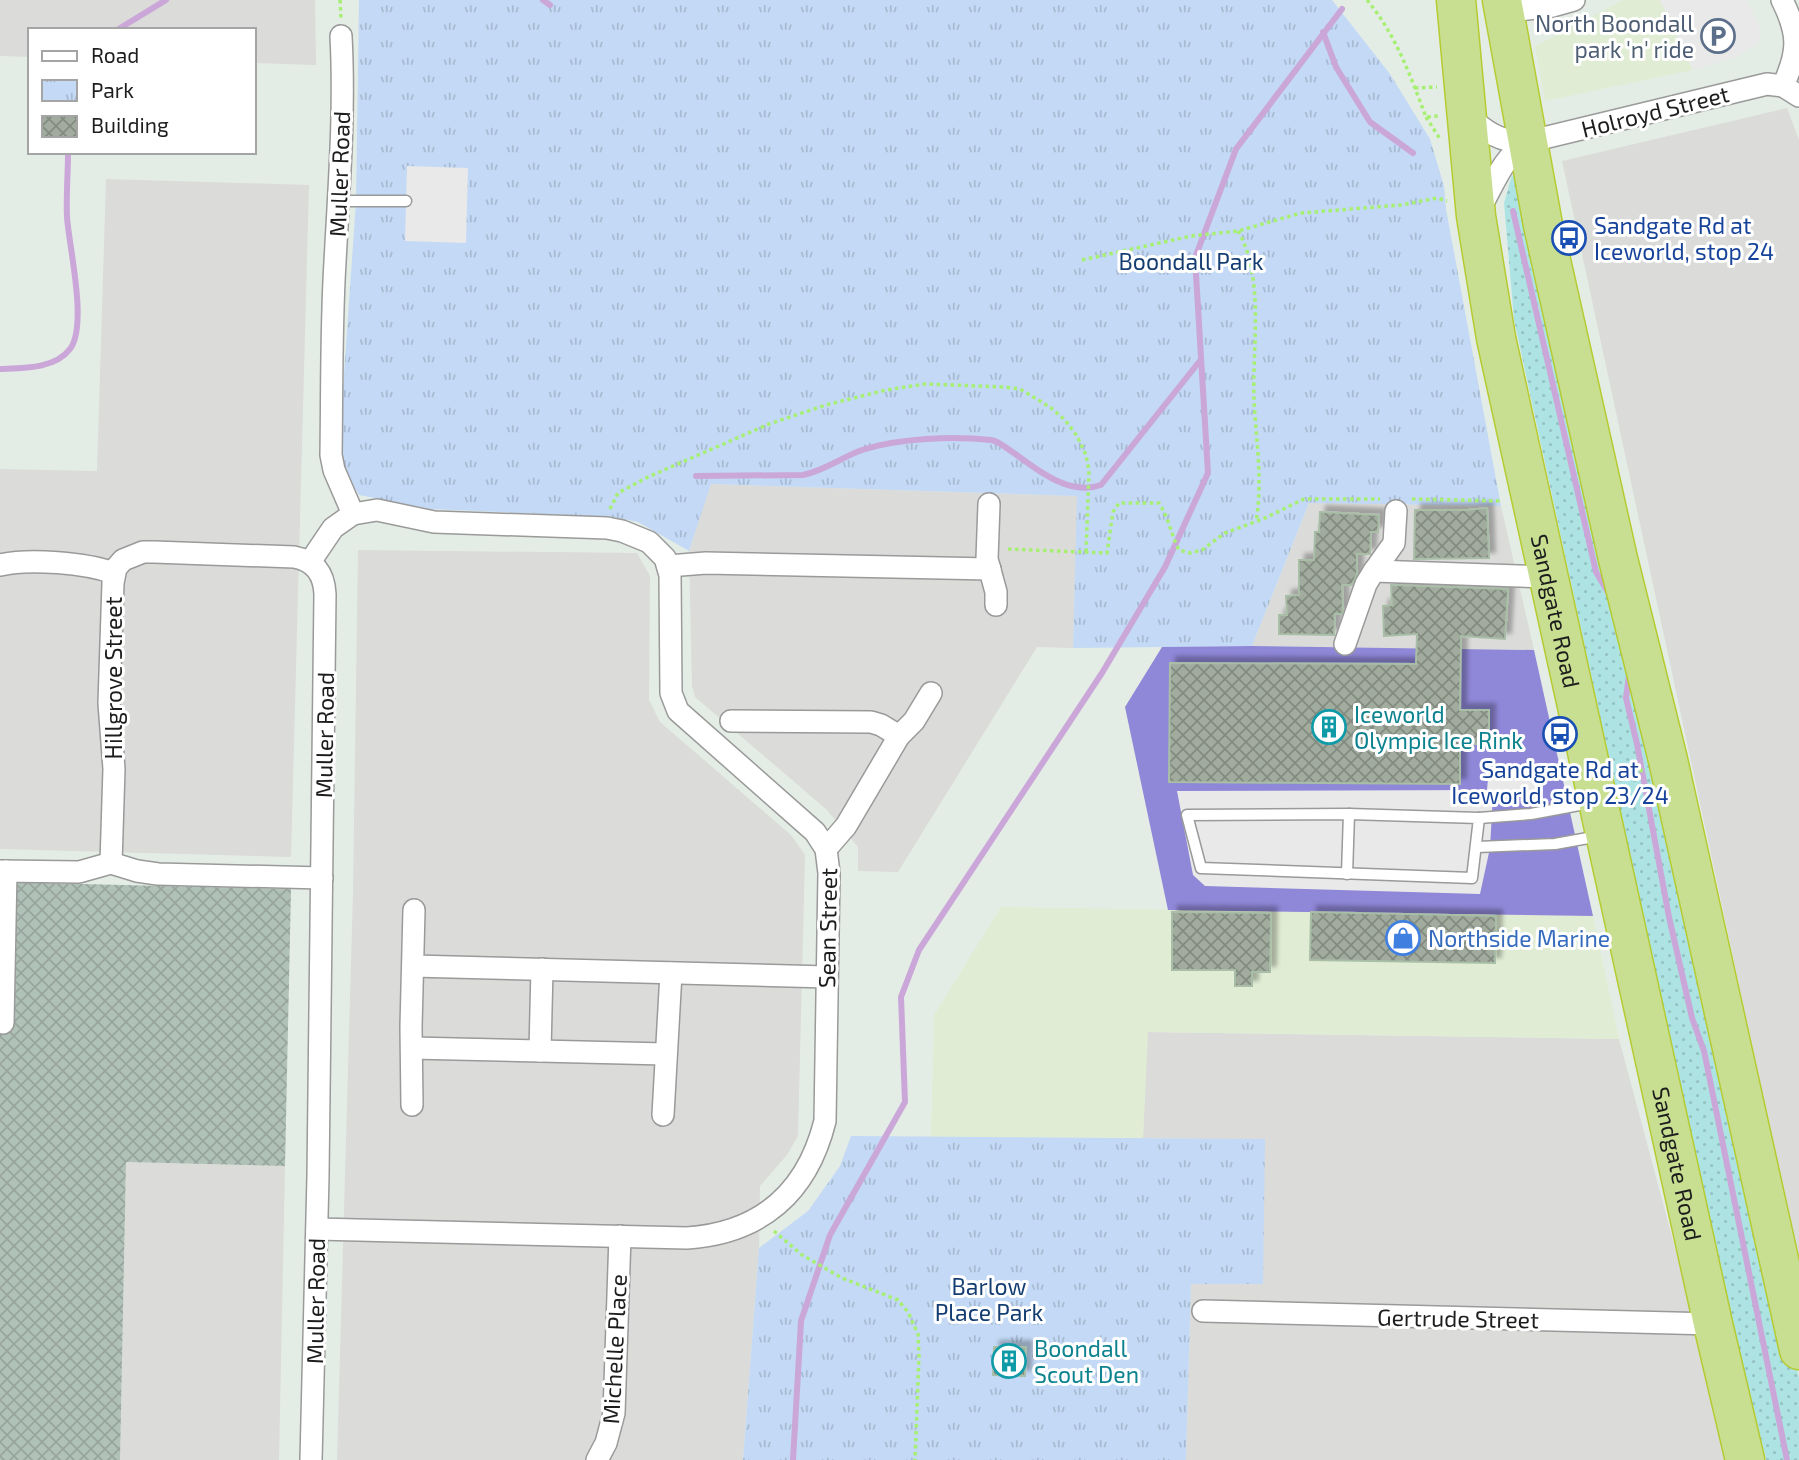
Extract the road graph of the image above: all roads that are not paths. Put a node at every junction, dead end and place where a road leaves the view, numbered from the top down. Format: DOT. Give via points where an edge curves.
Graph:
graph roads {
  1 [pos="1456,0"];
  2 [pos="1574,0"];
  3 [pos="1782,0"];
  4 [pos="1502,6"];
  5 [pos="341,36"];
  6 [pos="1791,91"];
  7 [pos="1457,115"];
  8 [pos="1527,142"];
  9 [pos="339,201"];
  10 [pos="406,201"];
  11 [pos="1465,210"];
  12 [pos="1397,503"];
  13 [pos="989,504"];
  14 [pos="353,514"];
  15 [pos="988,559"];
  16 [pos="310,562"];
  17 [pos="0,565"];
  18 [pos="668,566"];
  19 [pos="1374,571"];
  20 [pos="114,573"];
  21 [pos="1547,577"];
  22 [pos="996,606"];
  23 [pos="1345,644"];
  24 [pos="931,693"];
  25 [pos="731,720"];
  26 [pos="899,736"];
  27 [pos="1349,814"];
  28 [pos="1479,818"];
  29 [pos="1601,818"];
  30 [pos="1476,847"];
  31 [pos="826,849"];
  32 [pos="111,863"];
  33 [pos="3,871"];
  34 [pos="1347,874"];
  35 [pos="322,878"];
  36 [pos="414,910"];
  37 [pos="413,966"];
  38 [pos="542,970"];
  39 [pos="671,973"];
  40 [pos="827,976"];
  41 [pos="3,1023"];
  42 [pos="412,1048"];
  43 [pos="540,1051"];
  44 [pos="665,1054"];
  45 [pos="412,1105"];
  46 [pos="663,1115"];
  47 [pos="317,1229"];
  48 [pos="620,1236"];
  49 [pos="1203,1311"];
  50 [pos="1713,1324"];
  51 [pos="1799,1350"];
  52 [pos="311,1460"];
  53 [pos="597,1460"];
  54 [pos="1745,1460"];
  1 -- 7 [label="highway, Sandgate Road"];
  2 -- 4 [label="street" via="1553,6"];
  3 -- 6 [label="street" via="1797,37"];
  4 -- 8 [label="highway"];
  5 -- 9 [label="street, Muller Road"];
  6 -- 8 [label="street, Holroyd Street" via="1767,84 1756,86"];
  7 -- 8 [label="street" via="1500,139"];
  7 -- 11 [label="highway, Sandgate Road"];
  8 -- 11 [label="street" via="1514,151"];
  8 -- 51 [label="highway"];
  9 -- 10 [label="lane"];
  9 -- 14 [label="street, Muller Road" via="331,455"];
  11 -- 21 [label="highway, Sandgate Road"];
  12 -- 19 [label="street" via="1394,543"];
  13 -- 15 [label="street"];
  14 -- 16 [label="street" via="333,528"];
  14 -- 18 [label="street" via="377,510 434,522 607,528 649,542"];
  15 -- 18 [label="street"];
  15 -- 22 [label="street"];
  16 -- 20 [label="street, Hillgrove Street" via="294,557 154,551 123,560"];
  16 -- 35 [label="street, Muller Road" via="320,572 325,594"];
  17 -- 20 [label="street" via="81,564"];
  18 -- 31 [label="street, Sean Street" via="671,693 678,711 815,832"];
  19 -- 21 [label="street"];
  19 -- 23 [label="street"];
  20 -- 32 [label="street, Hillgrove Street" via="109,703 114,769"];
  21 -- 29 [label="highway, Sandgate Road"];
  24 -- 26 [label="street"];
  25 -- 26 [label="street" via="871,723"];
  26 -- 31 [label="street" via="846,826"];
  27 -- 28 [label="lane"];
  27 -- 34 [label="lane"];
  27 -- 34 [label="lane" via="1187,815 1201,868"];
  28 -- 29 [label="lane" via="1531,814"];
  28 -- 30 [label="lane"];
  29 -- 30 [label="lane" via="1582,841"];
  29 -- 50 [label="highway, Sandgate Road"];
  30 -- 34 [label="lane" via="1472,877"];
  31 -- 40 [label="street, Sean Street"];
  32 -- 33 [label="street" via="79,872"];
  32 -- 35 [label="street" via="158,874"];
  33 -- 41 [label="street"];
  35 -- 47 [label="street, Muller Road"];
  36 -- 37 [label="street"];
  37 -- 38 [label="street"];
  37 -- 42 [label="street"];
  38 -- 39 [label="street"];
  38 -- 43 [label="street"];
  39 -- 40 [label="street"];
  39 -- 44 [label="street"];
  40 -- 48 [label="street, Sean Street" via="825,1121 815,1156 792,1192 759,1219 725,1233 708,1237"];
  42 -- 43 [label="street"];
  42 -- 45 [label="street"];
  43 -- 44 [label="street"];
  44 -- 46 [label="street"];
  47 -- 48 [label="street, Sean Street"];
  47 -- 52 [label="street, Muller Road"];
  48 -- 53 [label="street, Michelle Place" via="614,1413"];
  49 -- 50 [label="street, Gertrude Street"];
  50 -- 54 [label="highway, Sandgate Road"];
}
